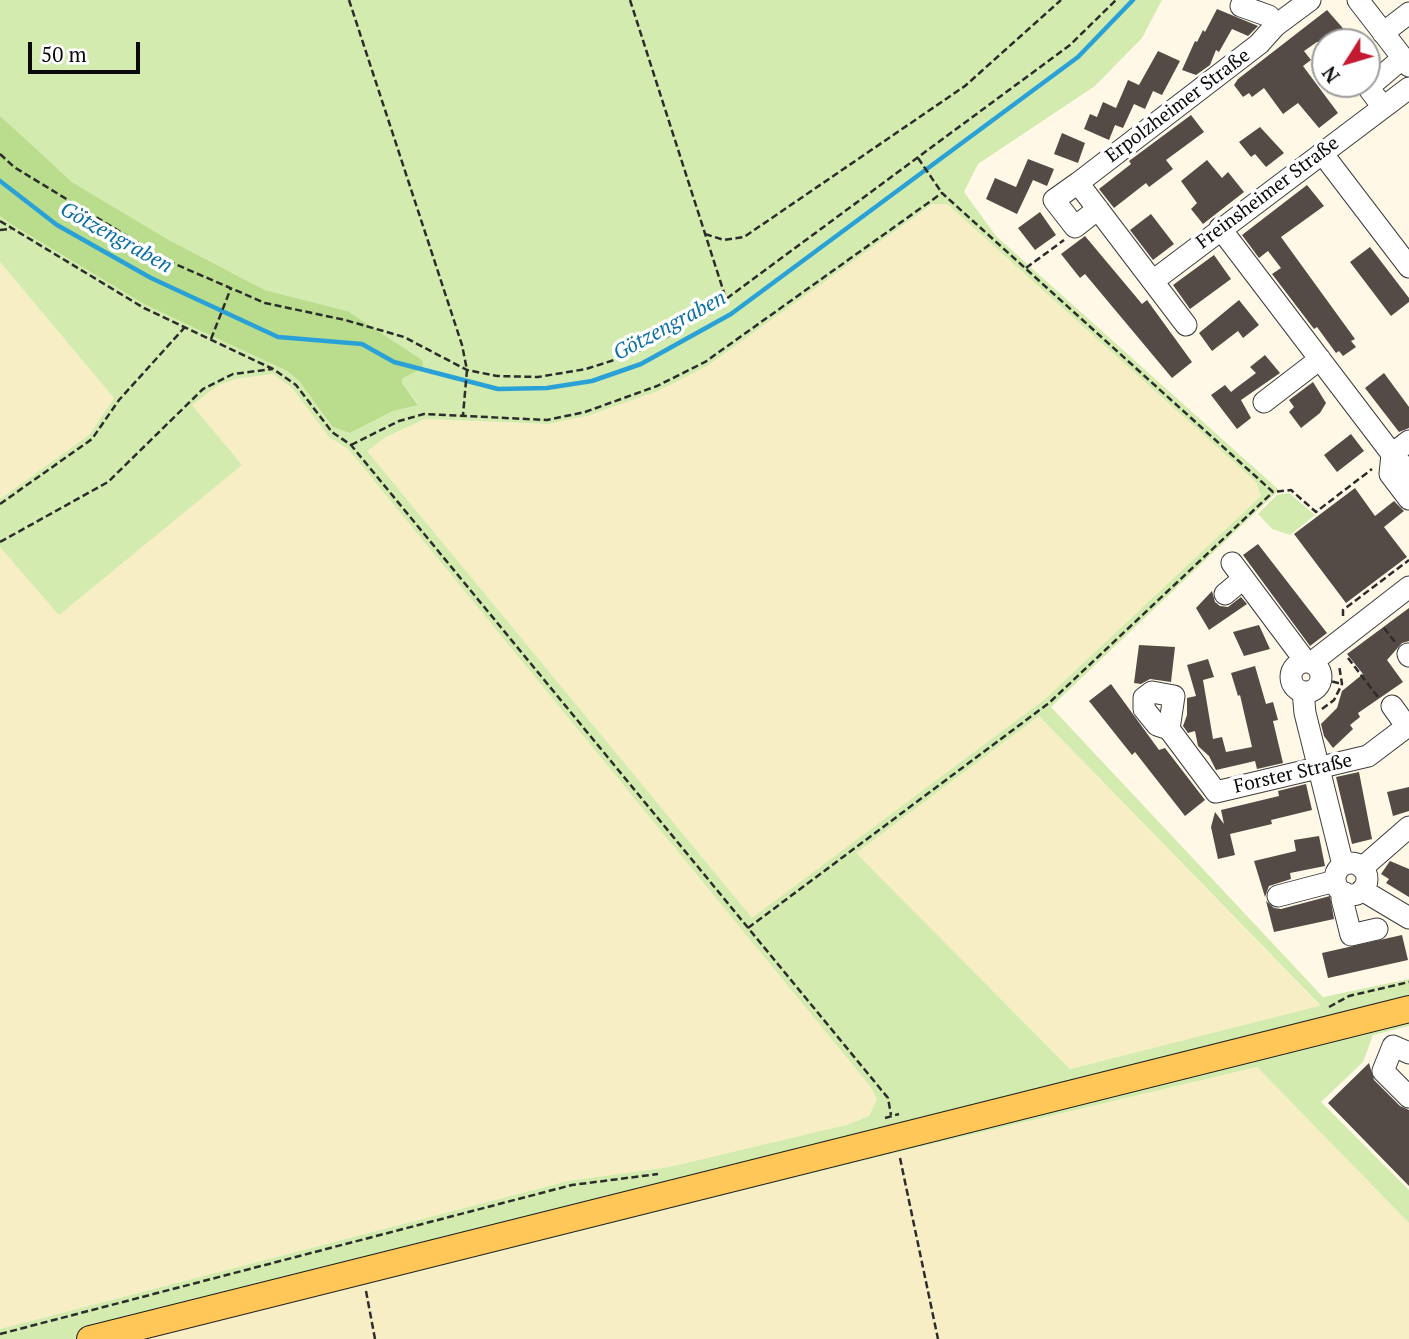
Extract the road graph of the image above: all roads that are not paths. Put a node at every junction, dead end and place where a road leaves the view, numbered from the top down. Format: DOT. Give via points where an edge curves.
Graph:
graph roads {
  1 [pos="1310,0"];
  2 [pos="1358,0"];
  3 [pos="1241,6"];
  4 [pos="1409,13"];
  5 [pos="1275,26"];
  6 [pos="1383,33"];
  7 [pos="1406,62"];
  8 [pos="1409,88"];
  9 [pos="1384,107"];
  10 [pos="1321,153"];
  11 [pos="1078,183"];
  12 [pos="1098,209"];
  13 [pos="1220,228"];
  14 [pos="1409,267"];
  15 [pos="1153,281"];
  16 [pos="1186,325"];
  17 [pos="1320,359"];
  18 [pos="1264,402"];
  19 [pos="1409,441"];
  20 [pos="1392,454"];
  21 [pos="1409,472"];
  22 [pos="1409,499"];
  23 [pos="1409,587"];
  24 [pos="1225,594"];
  25 [pos="1320,672"];
  26 [pos="1392,706"];
  27 [pos="1169,729"];
  28 [pos="1406,733"];
  29 [pos="1319,768"];
  30 [pos="1409,827"];
  31 [pos="1350,879"];
  32 [pos="1278,895"];
  33 [pos="1409,918"];
  34 [pos="1377,929"];
  35 [pos="1409,1009"];
  36 [pos="1401,1050"];
  37 [pos="1409,1097"];
  38 [pos="90,1339"];
  1 -- 5 [label="street, Erpolzheimer Straße"];
  2 -- 6 [label="street"];
  3 -- 5 [label="street" via="1269,16"];
  4 -- 6 [label="street"];
  5 -- 11 [label="street, Erpolzheimer Straße" via="1259,44"];
  6 -- 7 [label="street"];
  7 -- 9 [label="street" via="1371,85"];
  8 -- 9 [label="street, Freinsheimer Straße"];
  9 -- 10 [label="street, Freinsheimer Straße"];
  10 -- 13 [label="street, Freinsheimer Straße"];
  10 -- 14 [label="street"];
  11 -- 12 [label="street"];
  11 -- 12 [label="street, Erpolzheimer Straße" via="1054,200 1074,227"];
  12 -- 15 [label="street"];
  13 -- 15 [label="street, Freinsheimer Straße"];
  13 -- 17 [label="street"];
  15 -- 16 [label="street"];
  17 -- 18 [label="street"];
  17 -- 20 [label="street"];
  19 -- 20 [label="street"];
  20 -- 21 [label="street"];
  20 -- 22 [label="street" via="1390,474"];
  23 -- 25 [label="street" via="1340,648"];
  24 -- 25 [label="street" via="1238,571"];
  25 -- 29 [label="street" via="1297,665 1291,678 1304,703"];
  26 -- 28 [label="street"];
  27 -- 29 [label="street, Forster Straße" via="1216,792"];
  28 -- 29 [label="street, Forster Straße" via="1368,756"];
  29 -- 31 [label="street"];
  30 -- 31 [label="street"];
  31 -- 32 [label="street"];
  31 -- 33 [label="street"];
  31 -- 34 [label="street" via="1342,899 1351,935"];
  35 -- 38 [label="main road" via="1325,1020 888,1129"];
  36 -- 37 [label="street" via="1382,1071"];
}
